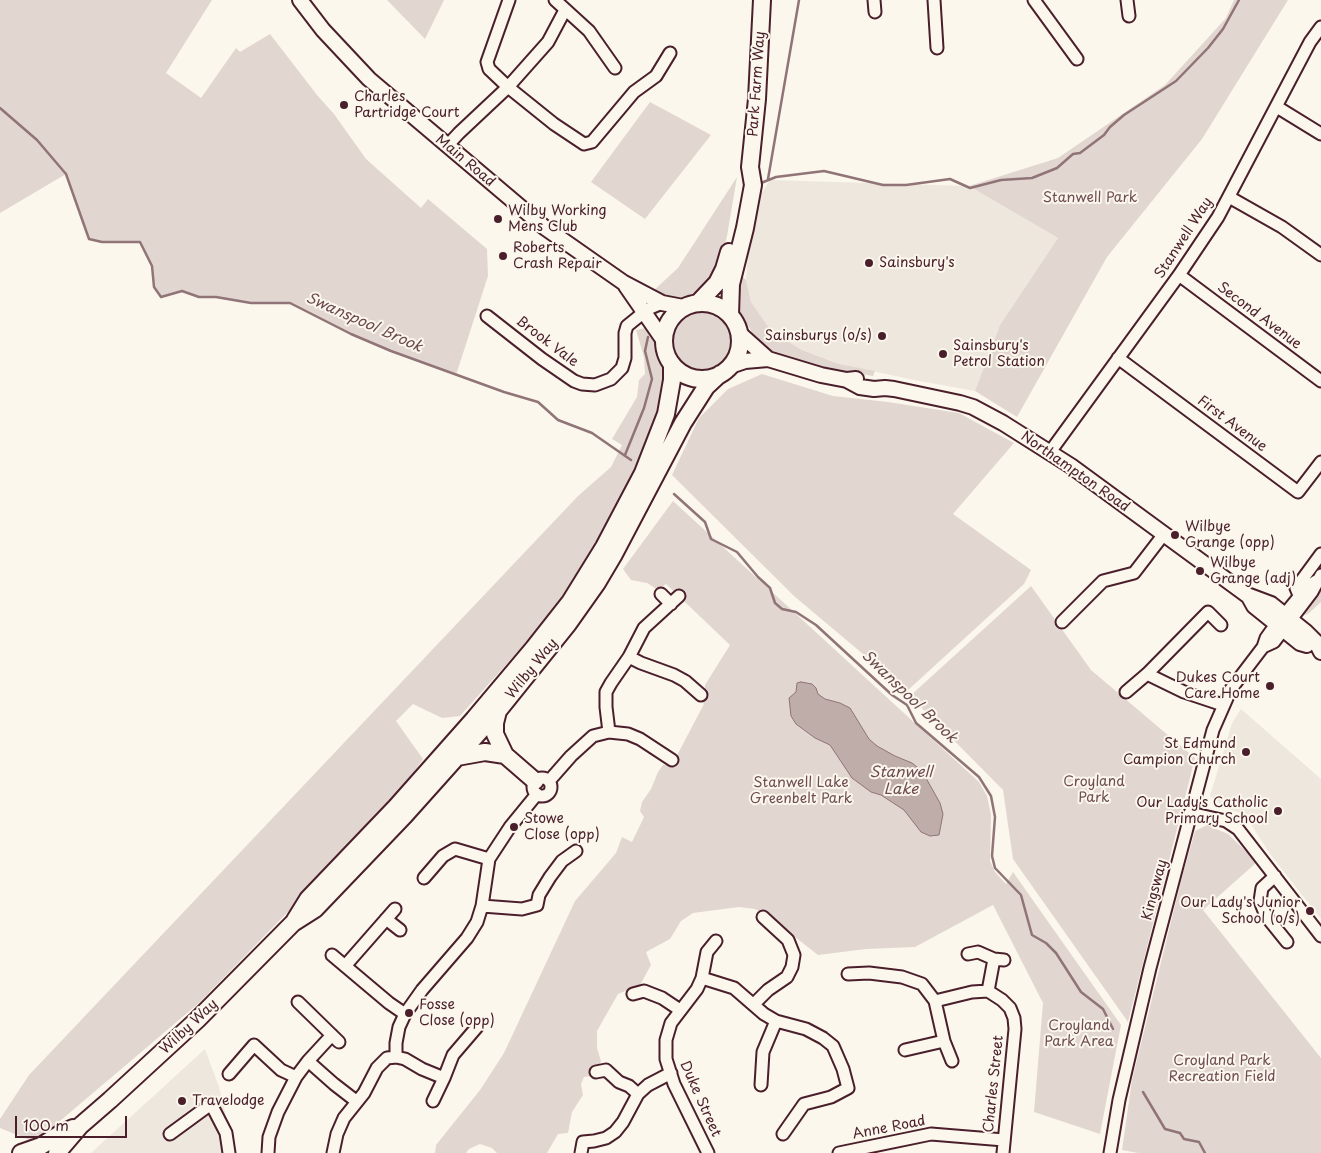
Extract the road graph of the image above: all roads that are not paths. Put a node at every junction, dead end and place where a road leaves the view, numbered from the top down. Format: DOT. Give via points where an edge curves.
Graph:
graph roads {
  1 [pos="300,0"];
  2 [pos="509,0"];
  3 [pos="555,0"];
  4 [pos="762,0"];
  5 [pos="874,0"];
  6 [pos="934,0"];
  7 [pos="1034,0"];
  8 [pos="1127,0"];
  9 [pos="565,10"];
  10 [pos="875,12"];
  11 [pos="1129,16"];
  12 [pos="1321,27"];
  13 [pos="937,48"];
  14 [pos="670,53"];
  15 [pos="1078,59"];
  16 [pos="615,68"];
  17 [pos="508,87"];
  18 [pos="1277,107"];
  19 [pos="1321,134"];
  20 [pos="447,146"];
  21 [pos="750,167"];
  22 [pos="1229,197"];
  23 [pos="1321,255"];
  24 [pos="1179,275"];
  25 [pos="624,283"];
  26 [pos="662,303"];
  27 [pos="691,305"];
  28 [pos="645,312"];
  29 [pos="730,315"];
  30 [pos="487,316"];
  31 [pos="739,332"];
  32 [pos="664,341"];
  33 [pos="1118,358"];
  34 [pos="768,359"];
  35 [pos="672,364"];
  36 [pos="725,370"];
  37 [pos="1321,381"];
  38 [pos="1050,452"];
  39 [pos="1321,462"];
  40 [pos="1164,534"];
  41 [pos="1321,554"];
  42 [pos="1319,578"];
  43 [pos="661,594"];
  44 [pos="1248,595"];
  45 [pos="1299,595"];
  46 [pos="1062,622"];
  47 [pos="1284,622"];
  48 [pos="1221,625"];
  49 [pos="1321,653"];
  50 [pos="629,657"];
  51 [pos="1147,674"];
  52 [pos="699,688"];
  53 [pos="1126,692"];
  54 [pos="1223,705"];
  55 [pos="498,711"];
  56 [pos="609,732"];
  57 [pos="505,755"];
  58 [pos="457,757"];
  59 [pos="672,760"];
  60 [pos="540,785"];
  61 [pos="1190,813"];
  62 [pos="570,852"];
  63 [pos="489,859"];
  64 [pos="1275,876"];
  65 [pos="424,878"];
  66 [pos="482,906"];
  67 [pos="395,909"];
  68 [pos="763,917"];
  69 [pos="386,919"];
  70 [pos="293,923"];
  71 [pos="400,930"];
  72 [pos="1321,936"];
  73 [pos="1288,942"];
  74 [pos="709,943"];
  75 [pos="968,954"];
  76 [pos="332,955"];
  77 [pos="345,966"];
  78 [pos="848,974"];
  79 [pos="702,978"];
  80 [pos="640,989"];
  81 [pos="988,991"];
  82 [pos="298,1002"];
  83 [pos="934,1002"];
  84 [pos="754,1004"];
  85 [pos="680,1010"];
  86 [pos="405,1014"];
  87 [pos="776,1021"];
  88 [pos="477,1027"];
  89 [pos="944,1041"];
  90 [pos="905,1050"];
  91 [pos="396,1057"];
  92 [pos="308,1061"];
  93 [pos="952,1061"];
  94 [pos="602,1068"];
  95 [pos="671,1073"];
  96 [pos="229,1074"];
  97 [pos="296,1077"];
  98 [pos="444,1078"];
  99 [pos="761,1085"];
  100 [pos="638,1094"];
  101 [pos="356,1101"];
  102 [pos="433,1101"];
  103 [pos="80,1126"];
  104 [pos="170,1134"];
  105 [pos="783,1134"];
  106 [pos="1004,1140"];
  107 [pos="580,1145"];
  108 [pos="21,1153"];
  109 [pos="57,1153"];
  110 [pos="229,1153"];
  111 [pos="268,1153"];
  112 [pos="333,1153"];
  113 [pos="708,1153"];
  114 [pos="839,1153"];
  115 [pos="1003,1153"];
  116 [pos="1110,1153"];
  1 -- 20 [label="main road, Main Road" via="355,66"];
  2 -- 17 [label="street" via="487,62 489,69"];
  3 -- 9 [label="street"];
  4 -- 21 [label="highway, Park Farm Way"];
  5 -- 10 [label="street"];
  6 -- 13 [label="street"];
  7 -- 15 [label="street"];
  8 -- 11 [label="street"];
  9 -- 16 [label="street" via="589,31"];
  9 -- 17 [label="street" via="548,42"];
  12 -- 18 [label="street, Stanwell Way"];
  14 -- 17 [label="street" via="656,76 634,92 587,145"];
  17 -- 20 [label="street"];
  18 -- 19 [label="street"];
  18 -- 22 [label="street, Stanwell Way"];
  20 -- 25 [label="main road, Main Road" via="544,227"];
  21 -- 27 [label="highway, Park Farm Way" via="724,269 717,283"];
  21 -- 29 [label="highway, Park Farm Way" via="753,185 731,284"];
  22 -- 23 [label="street" via="1282,227"];
  22 -- 24 [label="street, Stanwell Way"];
  24 -- 33 [label="street, Stanwell Way"];
  24 -- 37 [label="street, Second Avenue"];
  25 -- 26 [label="main road, Main Road"];
  25 -- 28 [label="main road, Main Road"];
  26 -- 27 [label="main road, Main Road"];
  26 -- 28 [label="street, Brook Vale"];
  27 -- 29 [label="highway" via="719,306"];
  27 -- 32 [label="highway" via="669,321"];
  28 -- 30 [label="street, Brook Vale" via="627,326 625,358 619,372 606,382 589,385 578,383 560,372"];
  28 -- 32 [label="main road, Main Road"];
  29 -- 31 [label="highway"];
  31 -- 34 [label="main road, Northampton Road"];
  31 -- 36 [label="highway" via="739,347"];
  32 -- 35 [label="highway"];
  33 -- 38 [label="street, Stanwell Way"];
  33 -- 39 [label="street, First Avenue" via="1298,492"];
  34 -- 36 [label="main road, Northampton Road" via="745,360"];
  34 -- 38 [label="main road, Northampton Road" via="847,380 860,387 885,388 973,407"];
  35 -- 36 [label="highway" via="690,377 705,378"];
  35 -- 70 [label="highway, Wilby Way" via="666,414 643,473 604,547 570,602 474,719 308,899"];
  36 -- 55 [label="highway, Wilby Way" via="706,387 683,423 597,583"];
  38 -- 40 [label="main road, Northampton Road"];
  40 -- 44 [label="main road, Northampton Road"];
  40 -- 46 [label="street" via="1134,573 1103,581"];
  41 -- 45 [label="street" via="1296,588"];
  42 -- 45 [label="street"];
  42 -- 47 [label="street" via="1312,592"];
  43 -- 50 [label="street" via="675,600 644,628"];
  44 -- 47 [label="main road, Northampton Road" via="1254,606"];
  44 -- 47 [label="main road, Northampton Road" via="1269,602"];
  45 -- 47 [label="street"];
  47 -- 49 [label="main road, Northampton Road" via="1300,643"];
  47 -- 49 [label="main road, Northampton Road" via="1316,642"];
  47 -- 54 [label="street, Kingsway" via="1274,642 1262,647"];
  48 -- 51 [label="street" via="1208,612"];
  50 -- 52 [label="street"];
  50 -- 56 [label="street" via="606,692"];
  51 -- 53 [label="street"];
  51 -- 54 [label="street" via="1184,692"];
  54 -- 61 [label="street, Kingsway"];
  55 -- 57 [label="highway" via="495,734"];
  55 -- 58 [label="highway, Wilby Way"];
  56 -- 59 [label="street" via="640,739"];
  56 -- 60 [label="street" via="594,736"];
  57 -- 58 [label="highway" via="485,752"];
  57 -- 60 [label="highway"];
  58 -- 70 [label="highway, Wilby Way" via="315,909"];
  60 -- 63 [label="street"];
  61 -- 64 [label="street" via="1226,821 1238,829"];
  61 -- 116 [label="street, Kingsway" via="1127,1064"];
  62 -- 66 [label="street" via="539,895 541,908"];
  63 -- 65 [label="street" via="454,844"];
  63 -- 66 [label="street"];
  64 -- 72 [label="street"];
  64 -- 73 [label="street" via="1262,888 1260,901 1266,916"];
  66 -- 86 [label="street" via="467,938"];
  67 -- 69 [label="street"];
  68 -- 84 [label="street" via="788,940 794,955 787,977"];
  69 -- 71 [label="street"];
  69 -- 77 [label="street"];
  70 -- 103 [label="highway, Wilby Way" via="197,1020"];
  74 -- 79 [label="street, Duke Street"];
  75 -- 81 [label="street" via="981,953 999,960"];
  76 -- 77 [label="street"];
  77 -- 86 [label="street"];
  78 -- 83 [label="street" via="902,977 922,984"];
  79 -- 84 [label="street" via="734,988"];
  79 -- 85 [label="street, Duke Street" via="692,997"];
  80 -- 85 [label="street"];
  81 -- 83 [label="street"];
  81 -- 106 [label="street, Charles Street" via="1019,1018 1015,1029"];
  82 -- 92 [label="street" via="336,1038"];
  83 -- 89 [label="street"];
  84 -- 87 [label="street"];
  85 -- 95 [label="street, Duke Street" via="671,1023 666,1040 666,1058"];
  86 -- 91 [label="street" via="399,1027"];
  87 -- 99 [label="street" via="763,1052"];
  87 -- 105 [label="street" via="806,1029 833,1046 848,1088 804,1104"];
  88 -- 98 [label="street" via="453,1055"];
  89 -- 90 [label="street"];
  89 -- 93 [label="street"];
  91 -- 98 [label="street"];
  91 -- 101 [label="street" via="387,1058"];
  92 -- 97 [label="street"];
  92 -- 101 [label="street"];
  94 -- 100 [label="street"];
  95 -- 100 [label="street"];
  95 -- 113 [label="street, Duke Street"];
  96 -- 97 [label="street" via="254,1045 281,1070"];
  97 -- 111 [label="street" via="278,1112 269,1137"];
  98 -- 102 [label="street"];
  100 -- 107 [label="street" via="615,1132"];
  101 -- 112 [label="street" via="344,1118"];
  103 -- 108 [label="highway, Wilby Way"];
  103 -- 109 [label="highway, Wilby Way"];
  104 -- 110 [label="street" via="211,1104 226,1133"];
  106 -- 114 [label="street, Anne Road" via="931,1134"];
  106 -- 115 [label="street, Charles Street"];
}
